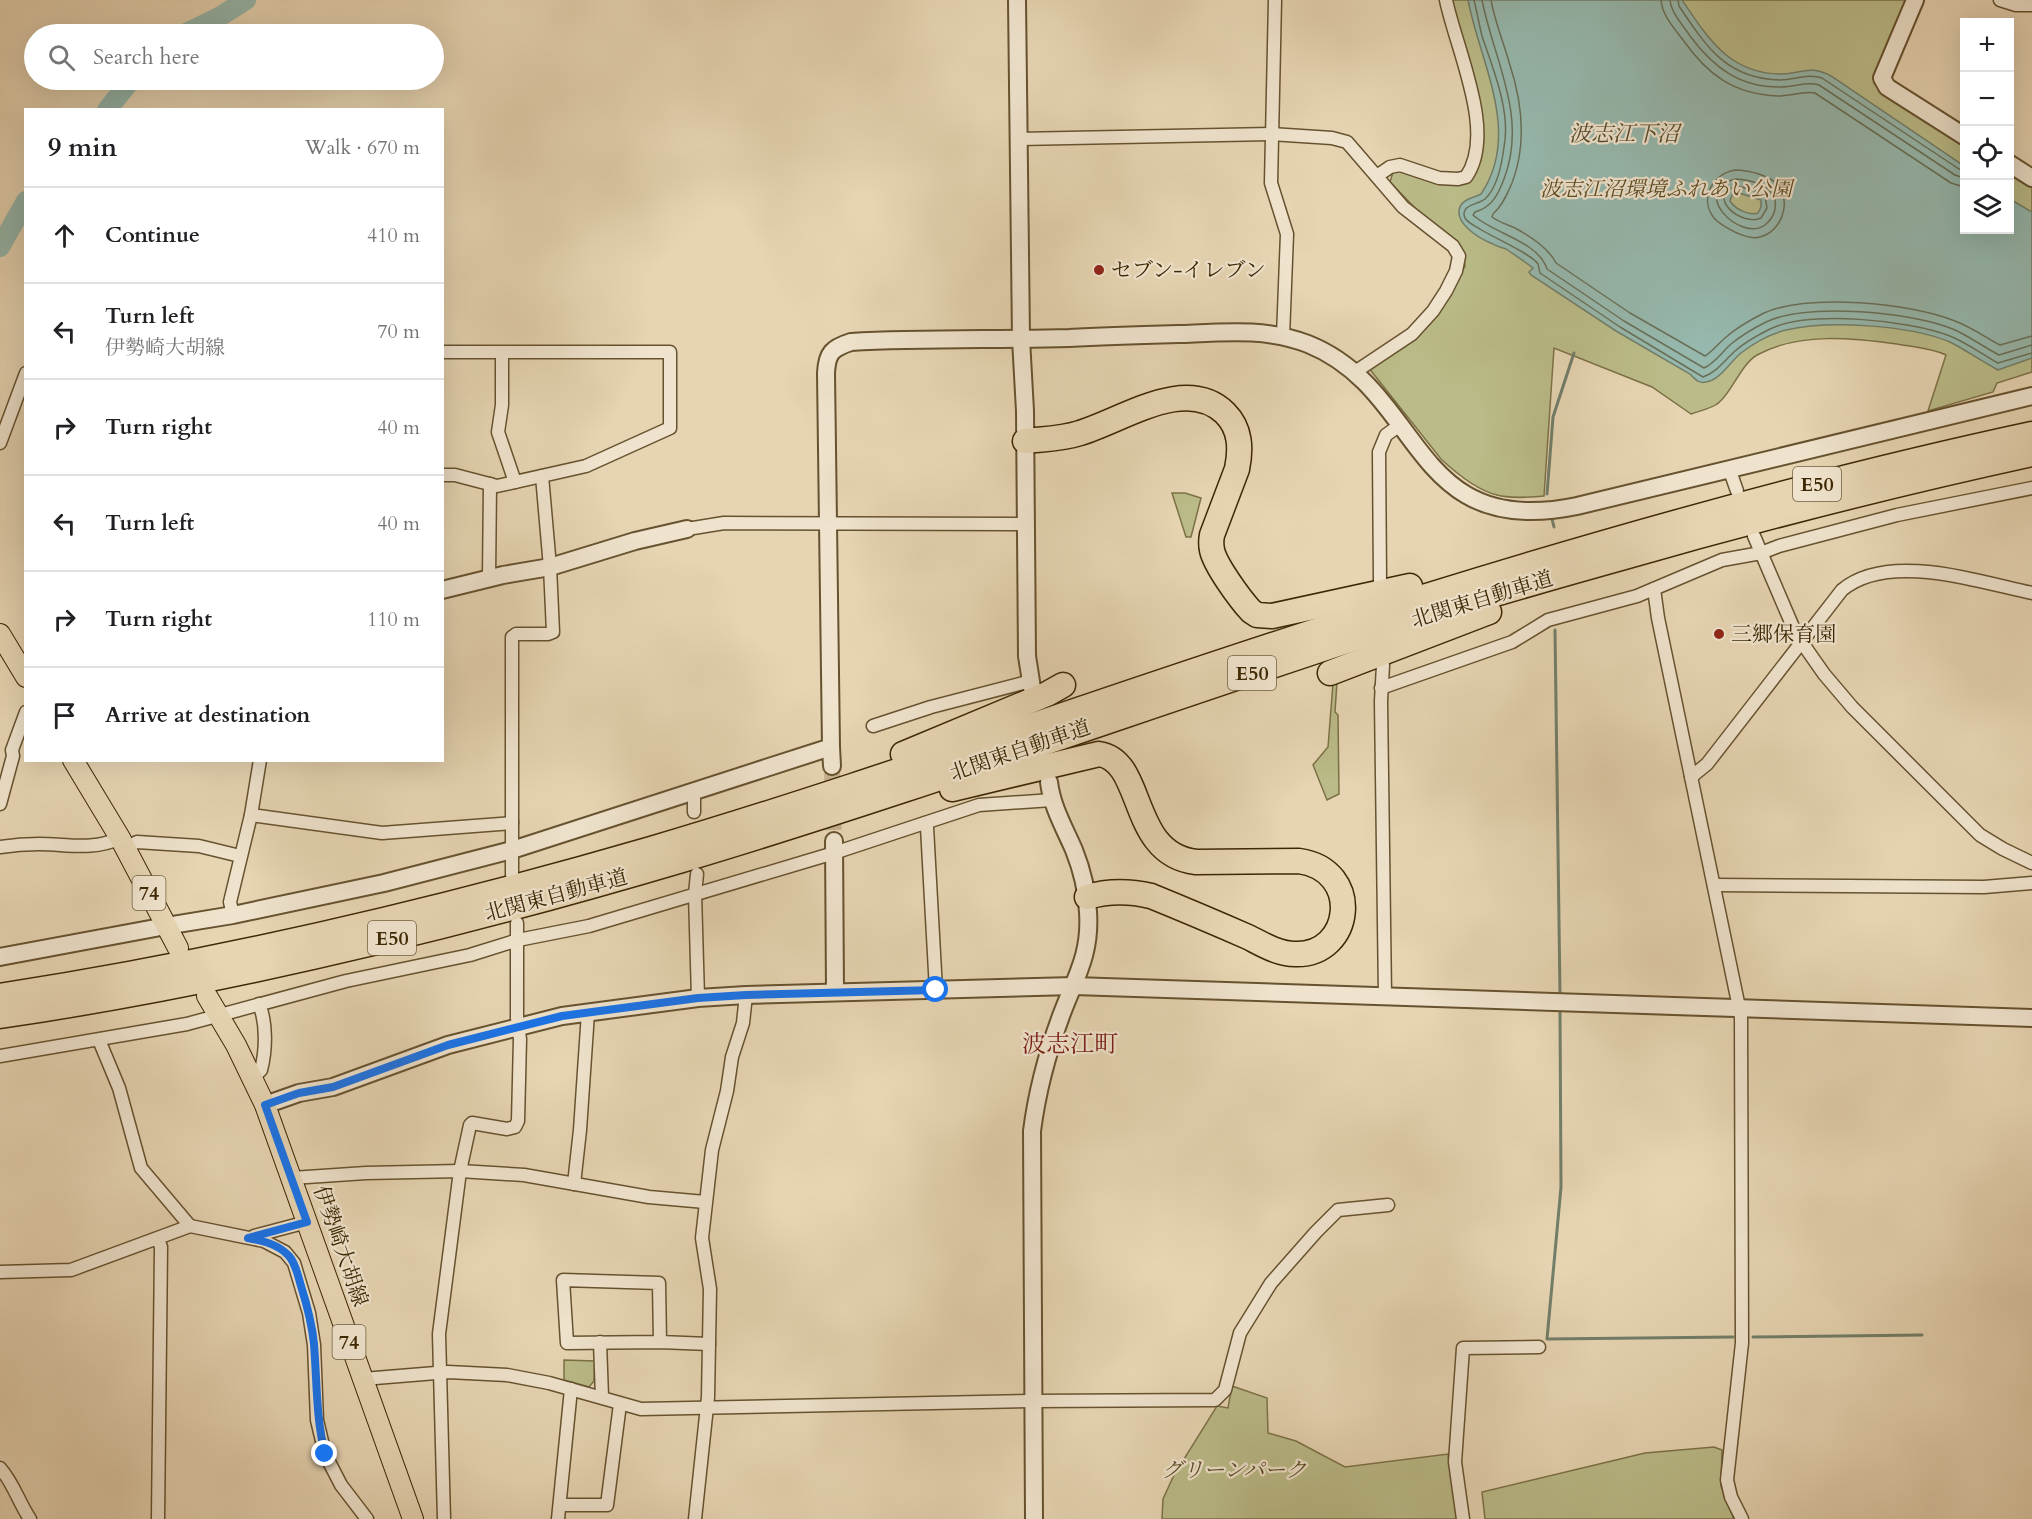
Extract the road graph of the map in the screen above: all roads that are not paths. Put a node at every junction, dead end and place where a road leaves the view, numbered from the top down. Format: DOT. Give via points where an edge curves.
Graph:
graph roads {
  1 [pos="1017,0"];
  2 [pos="1275,0"];
  3 [pos="1446,0"];
  4 [pos="1915,0"];
  5 [pos="2000,0"];
  6 [pos="2032,4"];
  7 [pos="1960,133"];
  8 [pos="1271,134"];
  9 [pos="1018,139"];
  10 [pos="2014,167"];
  11 [pos="1377,176"];
  12 [pos="2032,178"];
  13 [pos="1283,336"];
  14 [pos="1022,339"];
  15 [pos="444,352"];
  16 [pos="502,353"];
  17 [pos="1355,372"];
  18 [pos="24,378"];
  19 [pos="2032,396"];
  20 [pos="1400,425"];
  21 [pos="2032,434"];
  22 [pos="1025,441"];
  23 [pos="0,443"];
  24 [pos="2032,454"];
  25 [pos="1729,468"];
  26 [pos="444,475"];
  27 [pos="542,476"];
  28 [pos="515,482"];
  29 [pos="490,484"];
  30 [pos="2032,488"];
  31 [pos="1737,491"];
  32 [pos="830,524"];
  33 [pos="1025,524"];
  34 [pos="1729,527"];
  35 [pos="687,529"];
  36 [pos="1754,536"];
  37 [pos="1604,542"];
  38 [pos="1202,543"];
  39 [pos="1761,554"];
  40 [pos="550,567"];
  41 [pos="489,578"];
  42 [pos="1380,581"];
  43 [pos="444,589"];
  44 [pos="1654,589"];
  45 [pos="2032,593"];
  46 [pos="0,634"];
  47 [pos="1802,643"];
  48 [pos="1383,665"];
  49 [pos="1330,673"];
  50 [pos="24,674"];
  51 [pos="1031,685"];
  52 [pos="1063,685"];
  53 [pos="1381,688"];
  54 [pos="24,717"];
  55 [pos="873,726"];
  56 [pos="831,747"];
  57 [pos="74,762"];
  58 [pos="260,762"];
  59 [pos="832,766"];
  60 [pos="1691,777"];
  61 [pos="1049,782"];
  62 [pos="694,793"];
  63 [pos="1052,800"];
  64 [pos="0,804"];
  65 [pos="1152,808"];
  66 [pos="694,812"];
  67 [pos="251,815"];
  68 [pos="512,823"];
  69 [pos="925,823"];
  70 [pos="778,830"];
  71 [pos="122,843"];
  72 [pos="0,847"];
  73 [pos="834,847"];
  74 [pos="654,848"];
  75 [pos="512,850"];
  76 [pos="240,856"];
  77 [pos="2032,863"];
  78 [pos="697,874"];
  79 [pos="512,875"];
  80 [pos="2032,883"];
  81 [pos="1714,885"];
  82 [pos="695,894"];
  83 [pos="1087,897"];
  84 [pos="233,915"];
  85 [pos="517,923"];
  86 [pos="166,926"];
  87 [pos="518,940"];
  88 [pos="178,948"];
  89 [pos="0,957"];
  90 [pos="1074,986"];
  91 [pos="936,990"];
  92 [pos="835,992"];
  93 [pos="746,995"];
  94 [pos="0,996"];
  95 [pos="207,996"];
  96 [pos="1384,996"];
  97 [pos="698,998"];
  98 [pos="259,1004"];
  99 [pos="1740,1008"];
  100 [pos="588,1013"];
  101 [pos="0,1016"];
  102 [pos="219,1016"];
  103 [pos="2032,1018"];
  104 [pos="517,1026"];
  105 [pos="99,1040"];
  106 [pos="0,1056"];
  107 [pos="253,1078"];
  108 [pos="265,1105"];
  109 [pos="460,1171"];
  110 [pos="292,1178"];
  111 [pos="573,1184"];
  112 [pos="705,1202"];
  113 [pos="1388,1205"];
  114 [pos="307,1222"];
  115 [pos="190,1226"];
  116 [pos="248,1238"];
  117 [pos="158,1239"];
  118 [pos="0,1272"];
  119 [pos="660,1341"];
  120 [pos="600,1342"];
  121 [pos="709,1344"];
  122 [pos="1539,1347"];
  123 [pos="439,1372"];
  124 [pos="363,1379"];
  125 [pos="571,1389"];
  126 [pos="602,1397"];
  127 [pos="1032,1401"];
  128 [pos="620,1404"];
  129 [pos="706,1407"];
  130 [pos="0,1468"];
  131 [pos="561,1505"];
  132 [pos="30,1519"];
  133 [pos="159,1519"];
  134 [pos="367,1519"];
  135 [pos="413,1519"];
  136 [pos="444,1519"];
  137 [pos="558,1519"];
  138 [pos="695,1519"];
  139 [pos="1034,1519"];
  140 [pos="1463,1519"];
  141 [pos="1742,1519"];
  1 -- 9 [label="street"];
  2 -- 8 [label="street"];
  3 -- 11 [label="street" via="1476,112 1479,137 1473,168 1466,177 1458,179 1439,178 1400,165"];
  4 -- 7 [label="street" via="1883,82"];
  5 -- 6 [label="street"];
  8 -- 9 [label="street"];
  8 -- 11 [label="street" via="1347,142"];
  8 -- 13 [label="street" via="1271,183 1287,234"];
  9 -- 14 [label="street"];
  10 -- 12 [label="street"];
  11 -- 17 [label="street" via="1404,207 1454,246 1459,262 1433,311 1412,334"];
  13 -- 14 [label="street" via="1245,332"];
  13 -- 17 [label="street" via="1310,345"];
  14 -- 22 [label="street"];
  14 -- 32 [label="street" via="865,341 835,349 828,357 826,373"];
  15 -- 16 [label="street"];
  16 -- 27 [label="street" via="670,352 670,428 586,466"];
  16 -- 28 [label="street" via="498,432"];
  17 -- 20 [label="street"];
  18 -- 23 [label="street"];
  19 -- 25 [label="street"];
  20 -- 25 [label="street" via="1449,483 1483,502 1517,511 1556,510"];
  20 -- 42 [label="street" via="1386,435 1379,452"];
  21 -- 37 [label="highway, 北関東自動車道 / E50" via="1845,477"];
  22 -- 33 [label="street"];
  22 -- 37 [label="highway" via="1077,434 1178,398 1203,399 1219,408 1232,422 1240,449 1237,469 1212,536 1212,551 1247,606 1264,617"];
  22 -- 38 [label="highway" via="1077,441 1173,407 1190,404 1208,409 1226,426 1233,450"];
  24 -- 34 [label="highway, 北関東自動車道 / E50"];
  25 -- 31 [label="street"];
  26 -- 29 [label="street"];
  27 -- 28 [label="street"];
  27 -- 40 [label="street"];
  28 -- 29 [label="street"];
  29 -- 41 [label="street"];
  30 -- 39 [label="street" via="1897,515"];
  32 -- 33 [label="street"];
  32 -- 35 [label="street" via="724,523"];
  32 -- 56 [label="street"];
  33 -- 51 [label="street"];
  34 -- 49 [label="highway"];
  34 -- 70 [label="highway, 北関東自動車道 / E50" via="1422,616"];
  35 -- 40 [label="street"];
  36 -- 39 [label="street"];
  37 -- 74 [label="highway, 北関東自動車道 / E50" via="1312,632 844,789"];
  39 -- 44 [label="street" via="1722,560"];
  39 -- 47 [label="street"];
  40 -- 41 [label="street"];
  40 -- 68 [label="street" via="553,632 512,637"];
  41 -- 43 [label="street"];
  44 -- 53 [label="street" via="1548,621 1512,642"];
  44 -- 60 [label="street"];
  45 -- 47 [label="street" via="1928,571 1873,575 1842,590"];
  46 -- 50 [label="main road"];
  47 -- 60 [label="street" via="1707,764"];
  47 -- 77 [label="street" via="1841,696 1972,827 1990,842"];
  48 -- 53 [label="street"];
  51 -- 55 [label="street" via="931,707"];
  52 -- 74 [label="highway" via="939,740"];
  53 -- 96 [label="street"];
  54 -- 64 [label="street"];
  56 -- 59 [label="street"];
  56 -- 62 [label="street"];
  57 -- 71 [label="main road, 74"];
  58 -- 67 [label="street"];
  60 -- 81 [label="street"];
  61 -- 63 [label="street"];
  62 -- 66 [label="street"];
  62 -- 75 [label="street"];
  63 -- 69 [label="street" via="979,805"];
  63 -- 83 [label="street" via="1077,858"];
  65 -- 83 [label="highway" via="1164,839 1186,853 1299,854 1329,864 1343,878 1350,898 1349,921 1339,941 1314,959 1285,960 1151,904"];
  67 -- 68 [label="street" via="382,833"];
  67 -- 76 [label="street"];
  68 -- 75 [label="street"];
  69 -- 73 [label="street"];
  69 -- 91 [label="street"];
  70 -- 83 [label="highway" via="1108,755 1118,763 1151,832 1167,852 1196,862 1309,862 1334,878 1343,909 1338,930 1326,944 1295,954 1272,948 1151,896 1100,893"];
  70 -- 101 [label="highway, 北関東自動車道 / E50" via="543,900 430,929 182,984"];
  71 -- 72 [label="street"];
  71 -- 76 [label="street" via="200,846"];
  71 -- 86 [label="main road, 74"];
  73 -- 82 [label="street"];
  73 -- 92 [label="street"];
  74 -- 94 [label="highway, 北関東自動車道 / E50" via="293,941"];
  75 -- 79 [label="street"];
  75 -- 84 [label="street" via="384,883"];
  76 -- 84 [label="street" via="230,902"];
  78 -- 82 [label="street"];
  80 -- 81 [label="street" via="1984,887"];
  81 -- 99 [label="street"];
  82 -- 87 [label="street" via="610,921"];
  82 -- 97 [label="street"];
  83 -- 90 [label="street" via="1088,943"];
  84 -- 86 [label="street"];
  85 -- 87 [label="street"];
  86 -- 88 [label="main road, 74"];
  86 -- 89 [label="street"];
  87 -- 98 [label="street" via="470,955"];
  87 -- 104 [label="street"];
  90 -- 91 [label="street"];
  90 -- 96 [label="street"];
  90 -- 127 [label="street" via="1050,1048 1032,1131"];
  91 -- 92 [label="street"];
  92 -- 93 [label="street"];
  93 -- 97 [label="street"];
  93 -- 112 [label="street" via="743,1023 712,1150"];
  95 -- 102 [label="main road, 伊勢崎大胡線 / 74"];
  96 -- 99 [label="street"];
  97 -- 100 [label="street"];
  98 -- 102 [label="street"];
  98 -- 107 [label="street" via="263,1054 261,1070"];
  99 -- 103 [label="street"];
  99 -- 141 [label="street" via="1742,1343 1727,1480"];
  100 -- 104 [label="street"];
  100 -- 111 [label="street"];
  102 -- 105 [label="street"];
  102 -- 107 [label="main road, 伊勢崎大胡線 / 74"];
  104 -- 108 [label="street" via="448,1045 333,1087"];
  104 -- 109 [label="street" via="517,1124 507,1129 472,1123"];
  105 -- 106 [label="street"];
  105 -- 115 [label="street" via="119,1088 141,1168"];
  107 -- 108 [label="main road, 伊勢崎大胡線 / 74"];
  108 -- 110 [label="main road, 伊勢崎大胡線 / 74"];
  109 -- 110 [label="street"];
  109 -- 111 [label="street" via="524,1175"];
  109 -- 123 [label="street" via="438,1334"];
  110 -- 114 [label="main road, 伊勢崎大胡線 / 74"];
  111 -- 112 [label="street"];
  112 -- 121 [label="street" via="702,1245 710,1289"];
  113 -- 127 [label="street" via="1338,1210 1316,1232 1271,1283 1240,1333 1225,1390 1215,1400"];
  114 -- 116 [label="street"];
  114 -- 124 [label="main road, 伊勢崎大胡線 / 74"];
  115 -- 116 [label="street"];
  115 -- 117 [label="street"];
  116 -- 134 [label="street" via="274,1244 294,1263 314,1345 318,1420 325,1454 341,1485"];
  117 -- 118 [label="street" via="71,1270"];
  117 -- 133 [label="street"];
  119 -- 120 [label="street"];
  119 -- 120 [label="street" via="659,1283 563,1280 567,1343"];
  119 -- 121 [label="street"];
  120 -- 126 [label="street"];
  121 -- 129 [label="street"];
  122 -- 140 [label="street" via="1463,1348 1455,1462"];
  123 -- 124 [label="street"];
  123 -- 125 [label="street" via="507,1376"];
  123 -- 136 [label="street"];
  124 -- 135 [label="main road, 伊勢崎大胡線 / 74"];
  125 -- 126 [label="street"];
  125 -- 131 [label="street"];
  126 -- 128 [label="street"];
  127 -- 129 [label="street"];
  127 -- 139 [label="street"];
  128 -- 129 [label="street" via="641,1409"];
  128 -- 131 [label="street" via="607,1505"];
  129 -- 138 [label="street"];
  130 -- 132 [label="street"];
  131 -- 137 [label="street"];
}
